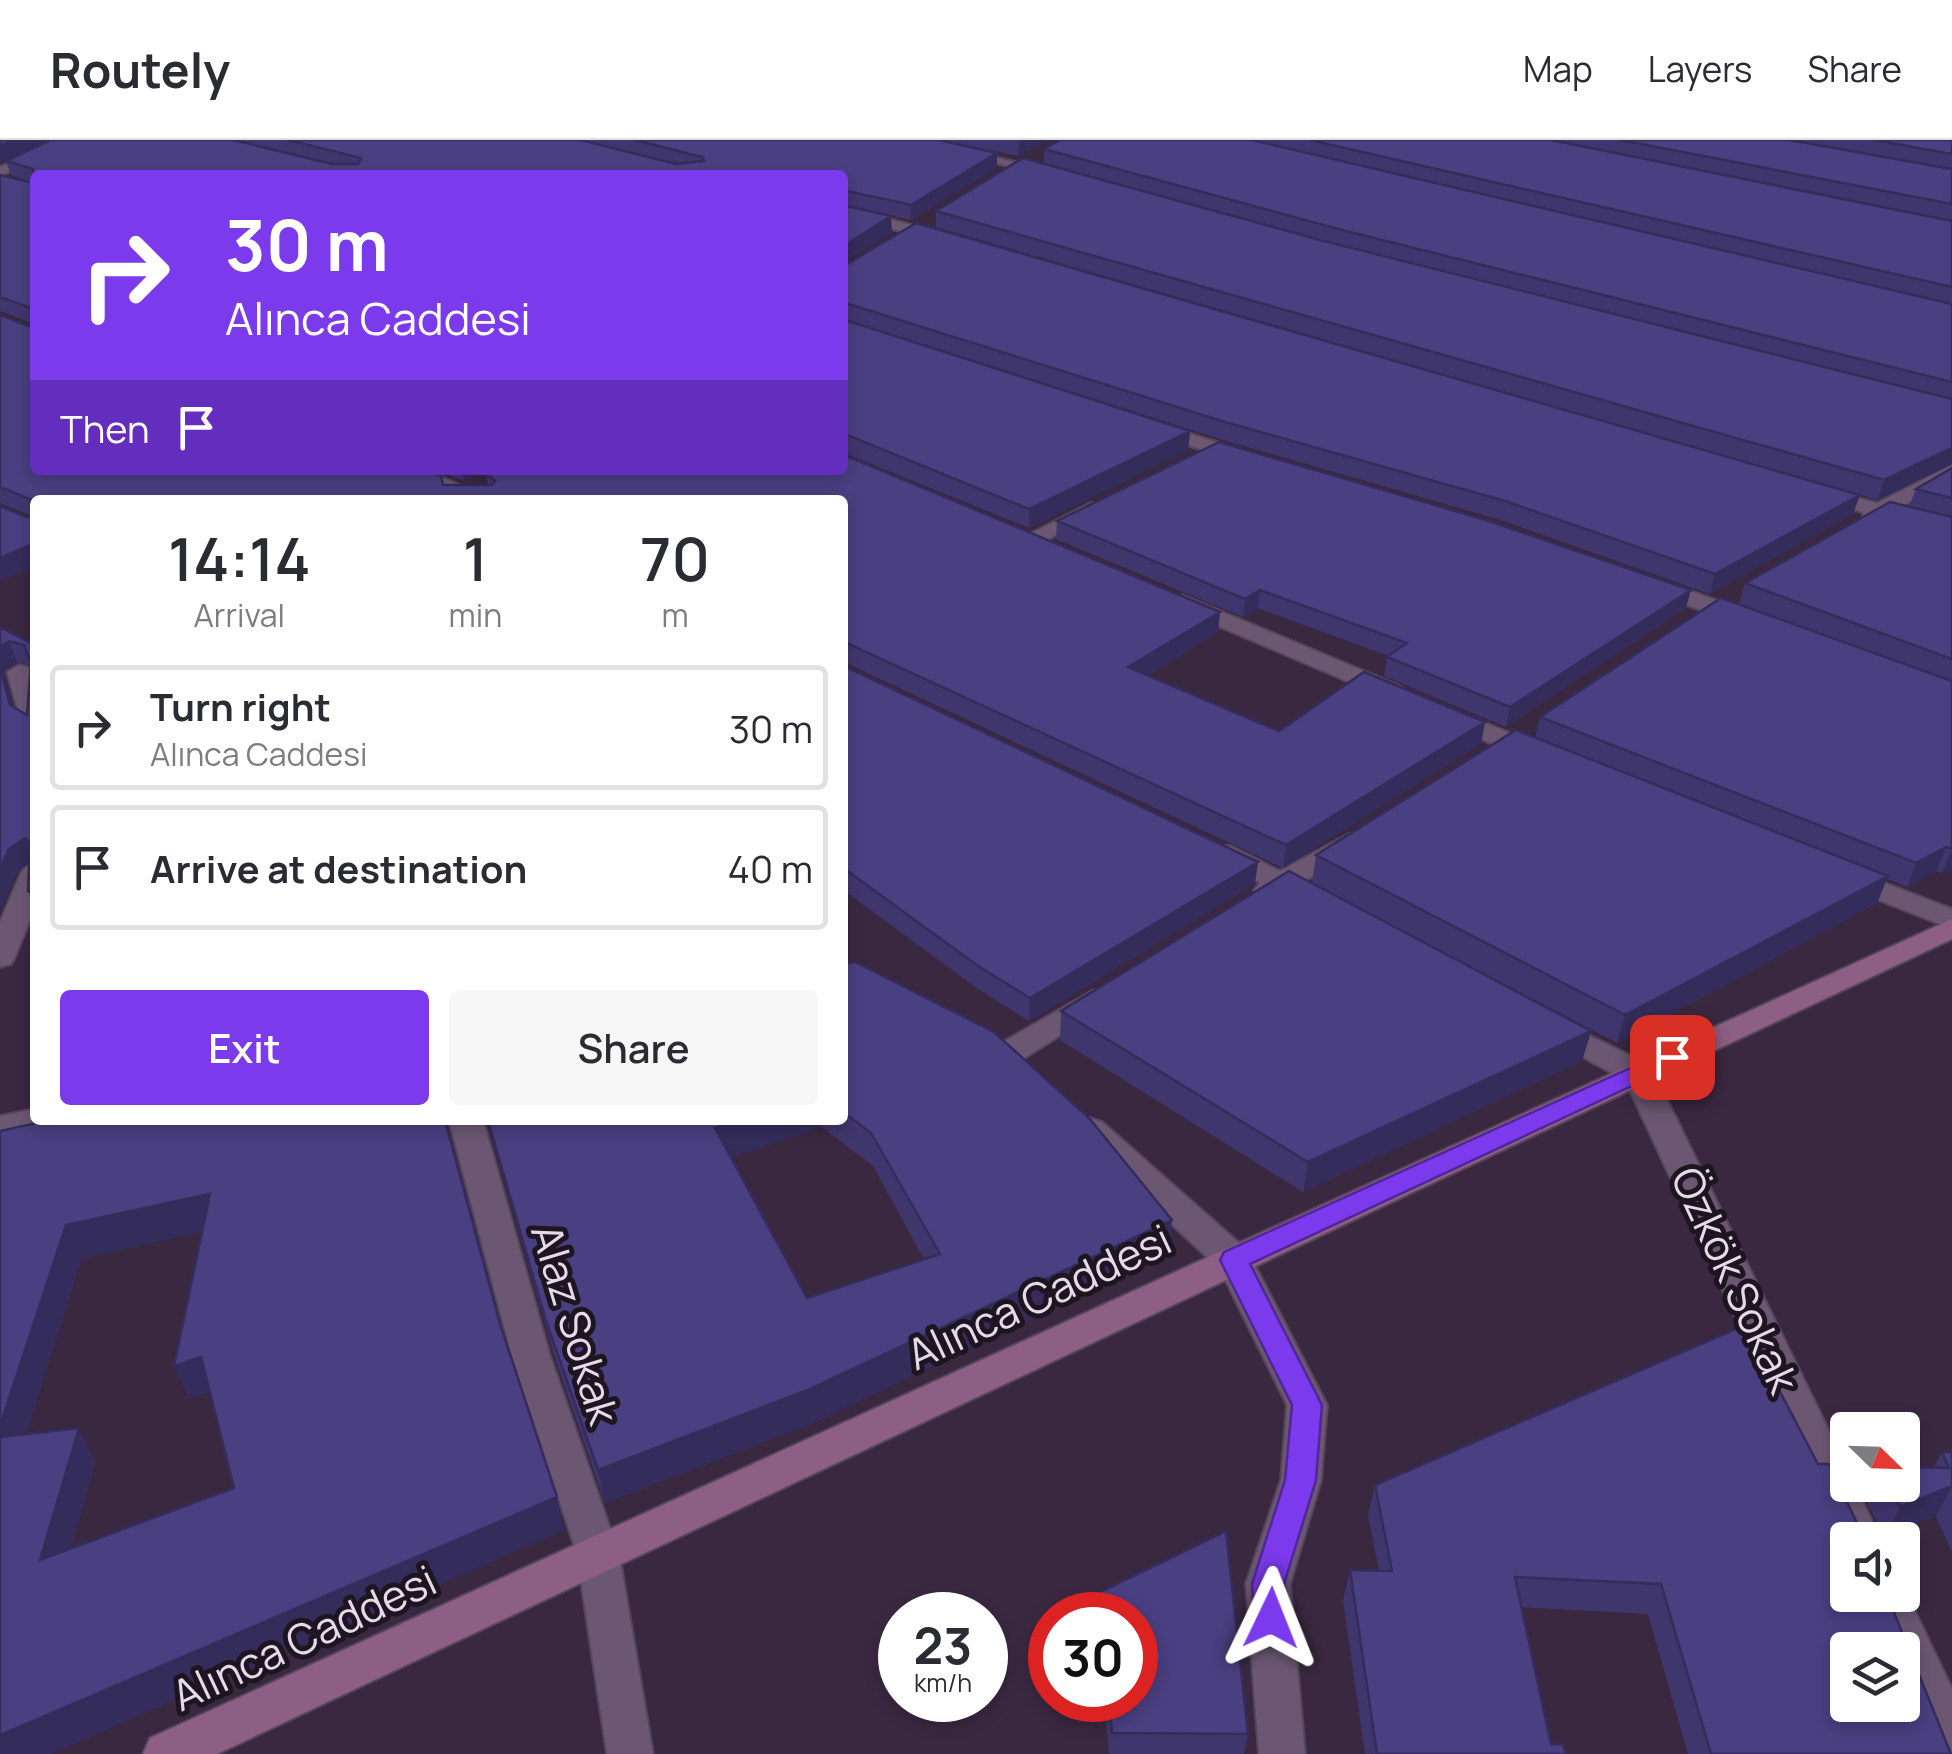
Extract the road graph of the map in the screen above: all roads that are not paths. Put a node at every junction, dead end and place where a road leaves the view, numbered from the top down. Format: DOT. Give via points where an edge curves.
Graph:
graph roads {
  1 [pos="68,140"];
  2 [pos="902,140"];
  3 [pos="1029,161"];
  4 [pos="0,172"];
  5 [pos="0,180"];
  6 [pos="992,180"];
  7 [pos="1076,180"];
  8 [pos="18,186"];
  9 [pos="848,212"];
  10 [pos="921,224"];
  11 [pos="967,245"];
  12 [pos="887,247"];
  13 [pos="1126,419"];
  14 [pos="1215,448"];
  15 [pos="1270,464"];
  16 [pos="1182,465"];
  17 [pos="1952,471"];
  18 [pos="417,475"];
  19 [pos="493,477"];
  20 [pos="1804,489"];
  21 [pos="463,495"];
  22 [pos="470,495"];
  23 [pos="1116,498"];
  24 [pos="1880,510"];
  25 [pos="1952,531"];
  26 [pos="1839,533"];
  27 [pos="1069,554"];
  28 [pos="1620,574"];
  29 [pos="1744,588"];
  30 [pos="1160,593"];
  31 [pos="1712,606"];
  32 [pos="1680,626"];
  33 [pos="1768,627"];
  34 [pos="18,672"];
  35 [pos="30,709"];
  36 [pos="1539,720"];
  37 [pos="1507,741"];
  38 [pos="1474,763"];
  39 [pos="1563,764"];
  40 [pos="1378,824"];
  41 [pos="1194,840"];
  42 [pos="1822,868"];
  43 [pos="1282,882"];
  44 [pos="30,885"];
  45 [pos="1249,902"];
  46 [pos="1332,909"];
  47 [pos="1952,920"];
  48 [pos="1952,928"];
  49 [pos="0,957"];
  50 [pos="1120,983"];
  51 [pos="1519,1009"];
  52 [pos="975,1037"];
  53 [pos="1007,1054"];
  54 [pos="1638,1073"];
  55 [pos="1036,1080"];
  56 [pos="1064,1106"];
  57 [pos="30,1122"];
  58 [pos="467,1125"];
  59 [pos="0,1128"];
  60 [pos="1234,1260"];
  61 [pos="1851,1522"];
  62 [pos="598,1554"];
  63 [pos="1894,1612"];
  64 [pos="1952,1739"];
  65 [pos="166,1754"];
  66 [pos="630,1754"];
  67 [pos="1282,1754"];
  1 -- 4 [label="street"];
  2 -- 3 [label="street"];
  3 -- 6 [label="street"];
  3 -- 7 [label="street"];
  5 -- 8 [label="street"];
  9 -- 10 [label="street"];
  10 -- 11 [label="street"];
  10 -- 12 [label="street"];
  13 -- 14 [label="street"];
  14 -- 15 [label="street"];
  14 -- 16 [label="street"];
  17 -- 24 [label="street"];
  18 -- 21 [label="street"];
  19 -- 22 [label="street"];
  20 -- 24 [label="street"];
  23 -- 27 [label="street" via="1024,535"];
  24 -- 25 [label="street"];
  24 -- 26 [label="street"];
  28 -- 31 [label="street"];
  29 -- 31 [label="street"];
  30 -- 37 [label="street"];
  31 -- 32 [label="street"];
  31 -- 33 [label="street"];
  34 -- 35 [label="street"];
  36 -- 37 [label="street"];
  37 -- 38 [label="street"];
  37 -- 39 [label="street"];
  40 -- 43 [label="street"];
  41 -- 43 [label="street"];
  42 -- 47 [label="street"];
  43 -- 45 [label="street"];
  43 -- 46 [label="street"];
  44 -- 49 [label="street"];
  48 -- 54 [label="main road, Alınca Caddesi"];
  50 -- 53 [label="street"];
  51 -- 54 [label="street"];
  52 -- 53 [label="street"];
  53 -- 55 [label="street"];
  54 -- 60 [label="main road, Alınca Caddesi"];
  54 -- 61 [label="street, Özkök Sokak"];
  56 -- 60 [label="street"];
  57 -- 59 [label="street"];
  58 -- 62 [label="street, Alaz Sokak" via="531,1356"];
  60 -- 62 [label="main road, Alınca Caddesi"];
  60 -- 67 [label="street" via="1307,1405 1300,1480 1268,1584"];
  62 -- 65 [label="main road, Alınca Caddesi"];
  62 -- 66 [label="street, Alaz Sokak"];
  63 -- 64 [label="street"];
}
